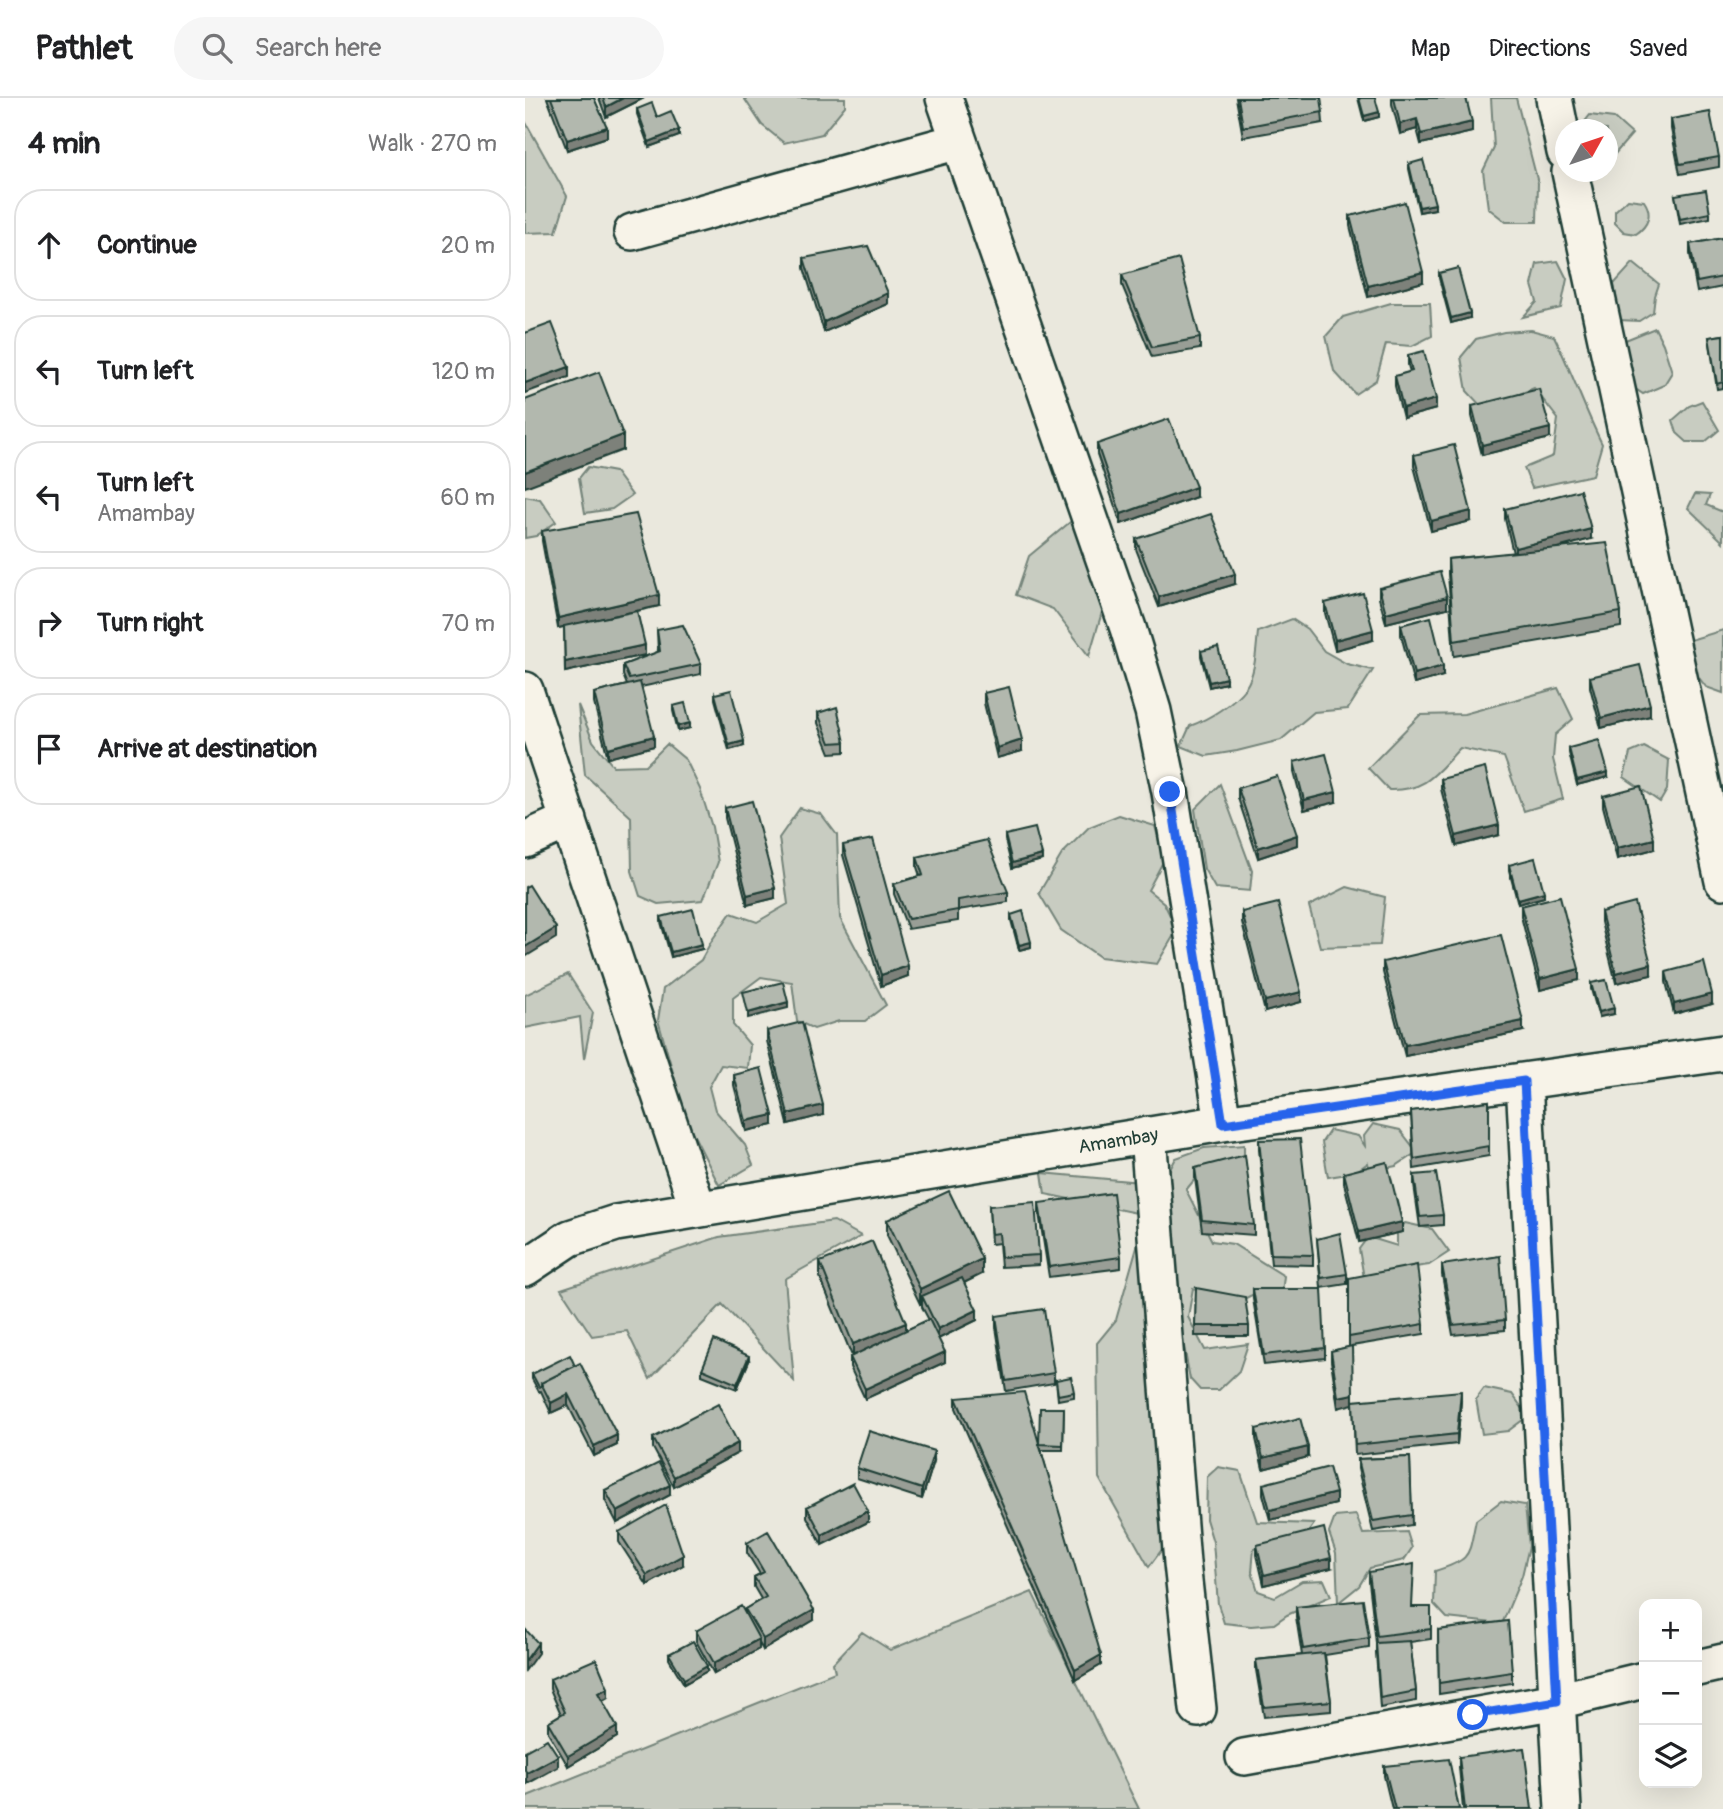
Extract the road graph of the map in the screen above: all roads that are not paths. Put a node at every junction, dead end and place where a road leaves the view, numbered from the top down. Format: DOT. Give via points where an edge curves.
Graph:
graph roads {
  1 [pos="945,98"];
  2 [pos="1554,98"];
  3 [pos="1559,119"];
  4 [pos="959,141"];
  5 [pos="1572,182"];
  6 [pos="632,232"];
  7 [pos="525,690"];
  8 [pos="569,820"];
  9 [pos="525,840"];
  10 [pos="1723,881"];
  11 [pos="1723,1053"];
  12 [pos="1524,1081"];
  13 [pos="1223,1124"];
  14 [pos="1148,1135"];
  15 [pos="698,1209"];
  16 [pos="525,1268"];
  17 [pos="1723,1662"];
  18 [pos="1702,1667"];
  19 [pos="1639,1681"];
  20 [pos="1557,1701"];
  21 [pos="1198,1709"];
  22 [pos="1244,1757"];
  23 [pos="1563,1809"];
  1 -- 4 [label="street"];
  2 -- 3 [label="street"];
  4 -- 6 [label="street"];
  4 -- 13 [label="street" via="1153,711"];
  5 -- 10 [label="street"];
  7 -- 8 [label="street"];
  8 -- 9 [label="street"];
  8 -- 15 [label="street"];
  11 -- 12 [label="street, Amambay"];
  12 -- 13 [label="street, Amambay"];
  12 -- 20 [label="street"];
  13 -- 14 [label="street, Amambay"];
  14 -- 15 [label="street, Amambay"];
  14 -- 21 [label="street"];
  15 -- 16 [label="street, Amambay" via="616,1223 571,1238"];
  17 -- 18 [label="street"];
  19 -- 20 [label="street"];
  20 -- 22 [label="street"];
  20 -- 23 [label="street"];
}
